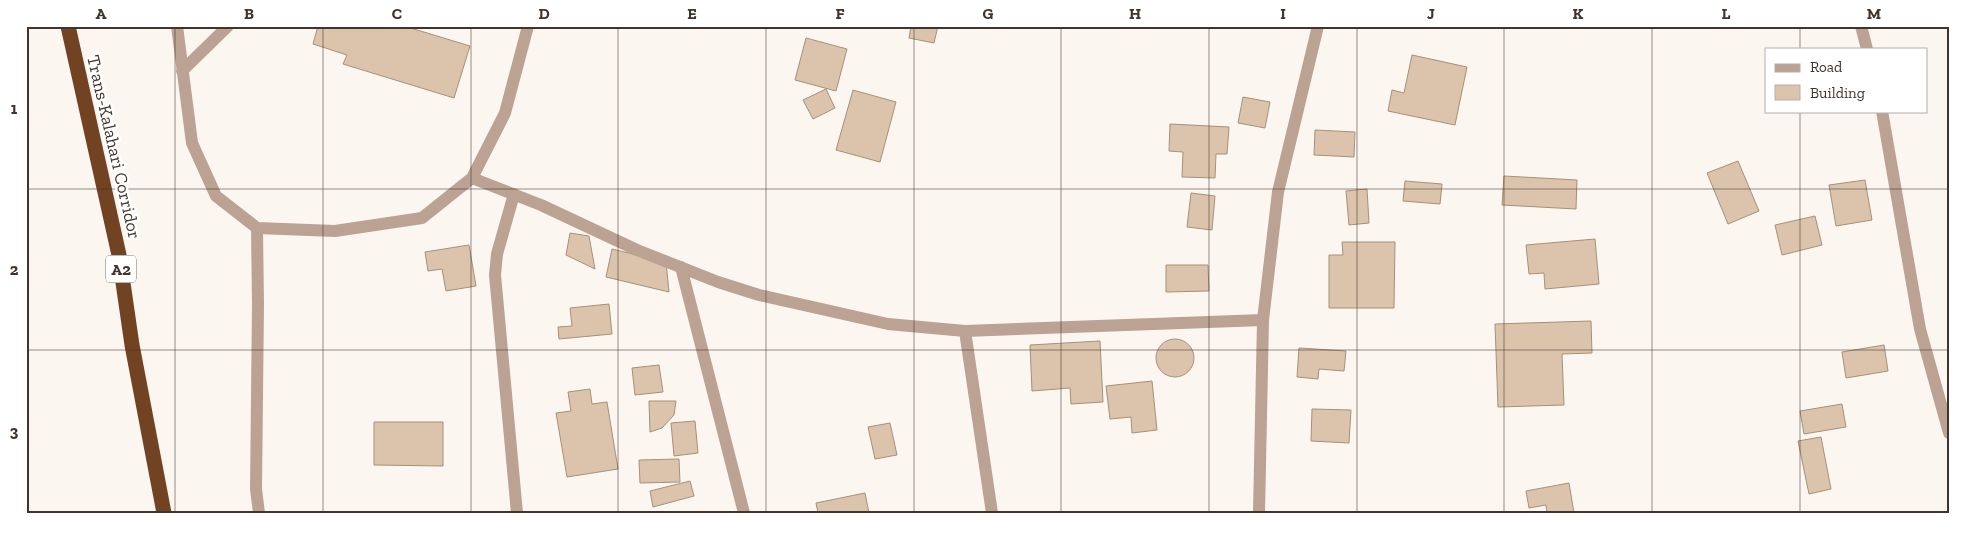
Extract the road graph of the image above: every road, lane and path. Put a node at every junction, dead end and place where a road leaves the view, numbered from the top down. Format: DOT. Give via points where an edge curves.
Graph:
graph roads {
  1 [pos="68,26"];
  2 [pos="177,26"];
  3 [pos="228,26"];
  4 [pos="528,26"];
  5 [pos="1318,26"];
  6 [pos="1861,26"];
  7 [pos="1867,48"];
  8 [pos="182,71"];
  9 [pos="1882,112"];
  10 [pos="472,178"];
  11 [pos="514,194"];
  12 [pos="257,228"];
  13 [pos="681,268"];
  14 [pos="1263,320"];
  15 [pos="965,331"];
  16 [pos="1949,434"];
  17 [pos="164,513"];
  18 [pos="258,513"];
  19 [pos="517,513"];
  20 [pos="744,513"];
  21 [pos="992,513"];
  22 [pos="1259,513"];
  1 -- 17 [label="highway, Trans-Kalahari Corridor / A2" via="119,255 132,345"];
  2 -- 8 [label="street"];
  3 -- 8 [label="street"];
  4 -- 10 [label="street" via="505,113"];
  5 -- 14 [label="street" via="1278,192"];
  6 -- 7 [label="street"];
  8 -- 12 [label="street" via="192,143 216,196"];
  9 -- 16 [label="street" via="1920,328"];
  10 -- 11 [label="street"];
  10 -- 12 [label="street" via="422,218 335,230"];
  11 -- 13 [label="street"];
  11 -- 19 [label="street" via="494,275"];
  12 -- 18 [label="street"];
  13 -- 15 [label="street" via="718,282 813,308 888,324"];
  13 -- 20 [label="street"];
  14 -- 15 [label="street"];
  14 -- 22 [label="street"];
  15 -- 21 [label="street"];
}
